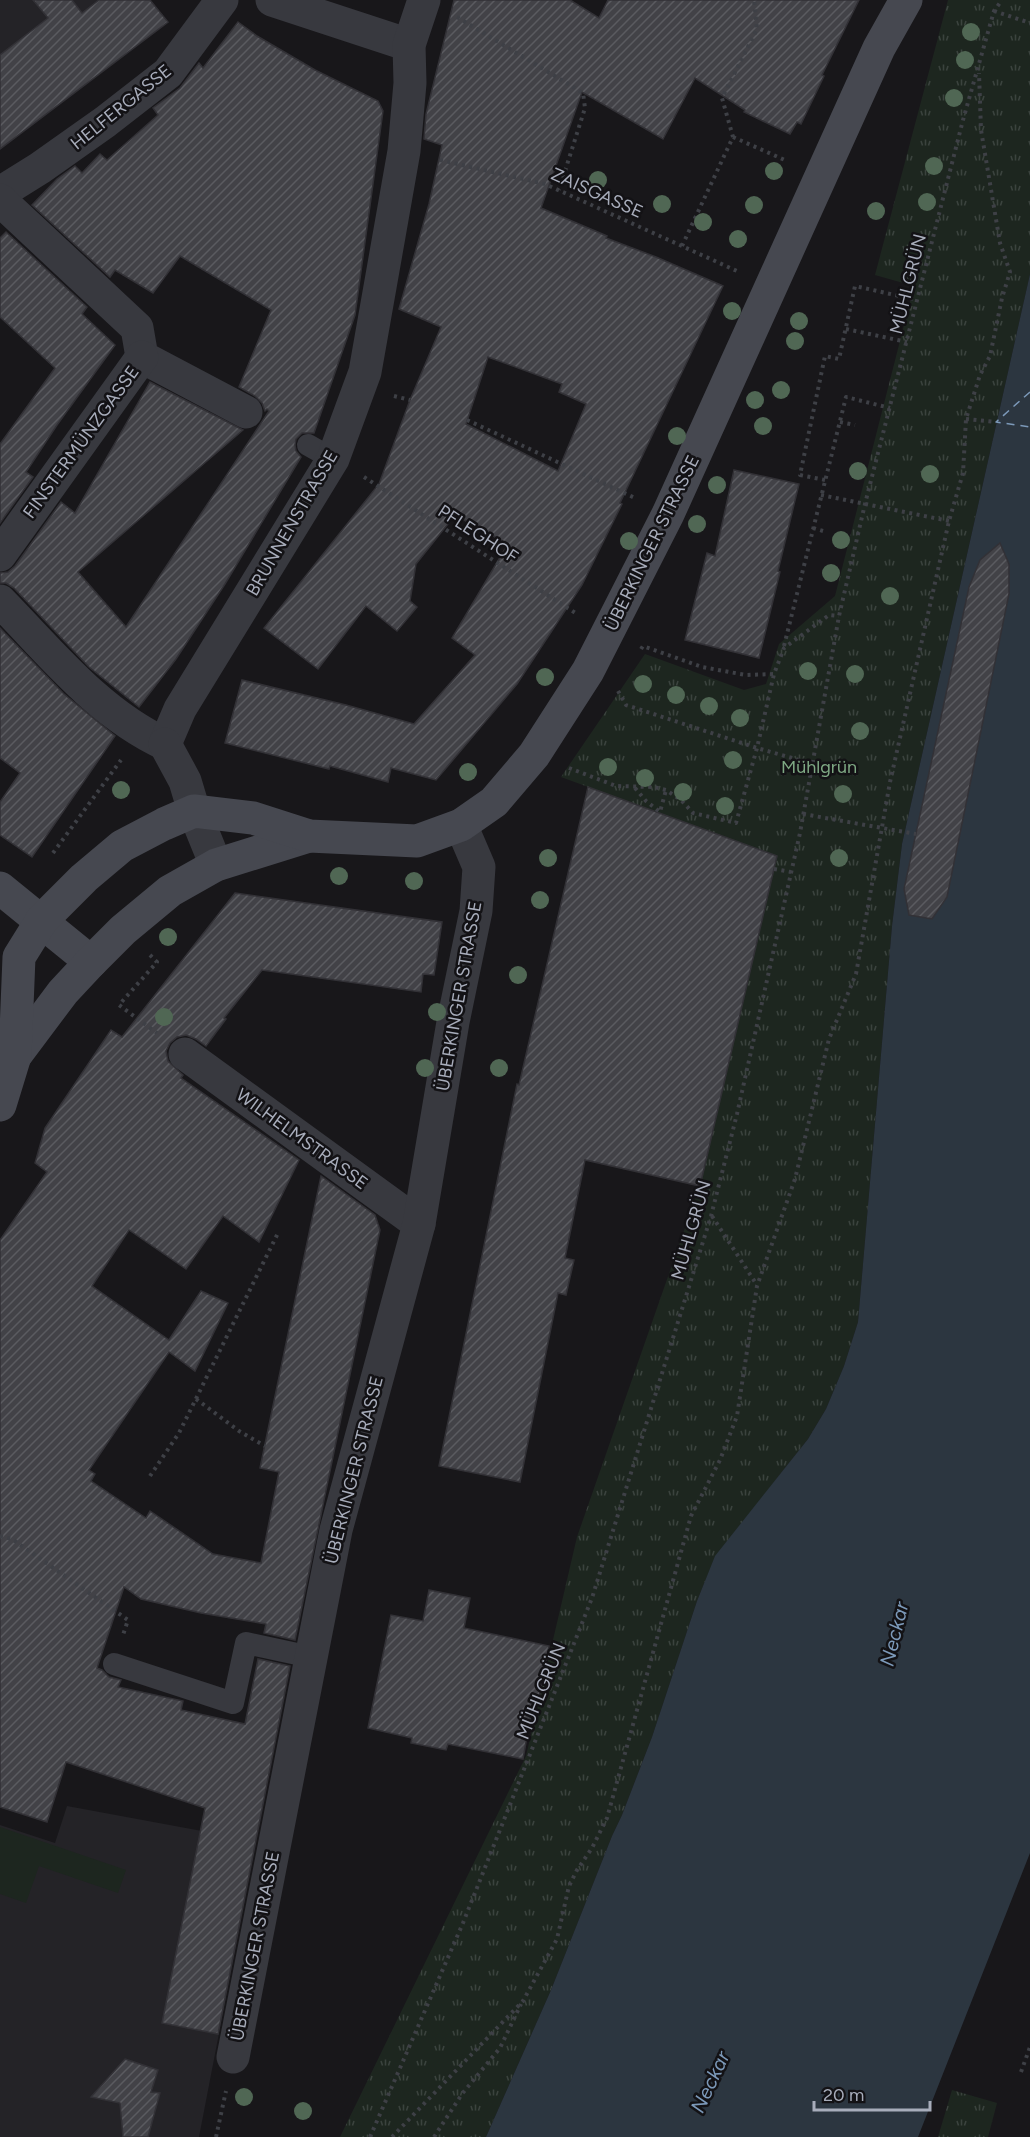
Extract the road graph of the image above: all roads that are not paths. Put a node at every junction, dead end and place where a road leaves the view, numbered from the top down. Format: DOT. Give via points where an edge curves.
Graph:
graph roads {
  1 [pos="222,0"];
  2 [pos="272,0"];
  3 [pos="906,0"];
  4 [pos="436,6"];
  5 [pos="409,45"];
  6 [pos="0,193"];
  7 [pos="0,200"];
  8 [pos="142,357"];
  9 [pos="251,415"];
  10 [pos="0,555"];
  11 [pos="0,601"];
  12 [pos="153,738"];
  13 [pos="194,811"];
  14 [pos="461,825"];
  15 [pos="309,836"];
  16 [pos="216,865"];
  17 [pos="0,888"];
  18 [pos="42,920"];
  19 [pos="91,962"];
  20 [pos="185,1054"];
  21 [pos="15,1056"];
  22 [pos="0,1105"];
  23 [pos="419,1224"];
  24 [pos="311,1657"];
  25 [pos="114,1664"];
  26 [pos="233,2057"];
  1 -- 6 [label="street, HELFERGASSE" via="168,73 87,136"];
  2 -- 5 [label="street"];
  3 -- 14 [label="main road, ÜBERKINGER STRASSE" via="879,48 668,514 588,671 534,755 494,802"];
  4 -- 5 [label="street, BRUNNENSTRASSE"];
  5 -- 12 [label="street, BRUNNENSTRASSE" via="404,151 365,372 180,709"];
  7 -- 8 [label="street, FINSTERMÜNZGASSE" via="137,328"];
  8 -- 9 [label="street, FINSTERMÜNZGASSE"];
  8 -- 10 [label="street, FINSTERMÜNZGASSE"];
  11 -- 12 [label="street" via="97,701"];
  12 -- 13 [label="street" via="185,782"];
  13 -- 15 [label="main road" via="253,818"];
  13 -- 16 [label="street"];
  13 -- 18 [label="main road" via="122,846"];
  14 -- 15 [label="main road" via="417,841"];
  14 -- 23 [label="street, ÜBERKINGER STRASSE" via="479,867 476,911"];
  15 -- 16 [label="main road"];
  16 -- 19 [label="main road" via="170,891"];
  17 -- 18 [label="main road"];
  18 -- 19 [label="main road"];
  18 -- 21 [label="main road" via="19,957"];
  19 -- 21 [label="main road"];
  20 -- 23 [label="street, WILHELMSTRASSE"];
  21 -- 22 [label="main road"];
  23 -- 24 [label="street, ÜBERKINGER STRASSE" via="336,1530"];
  24 -- 25 [label="lane" via="246,1643 233,1703"];
  24 -- 26 [label="street, ÜBERKINGER STRASSE"];
}
